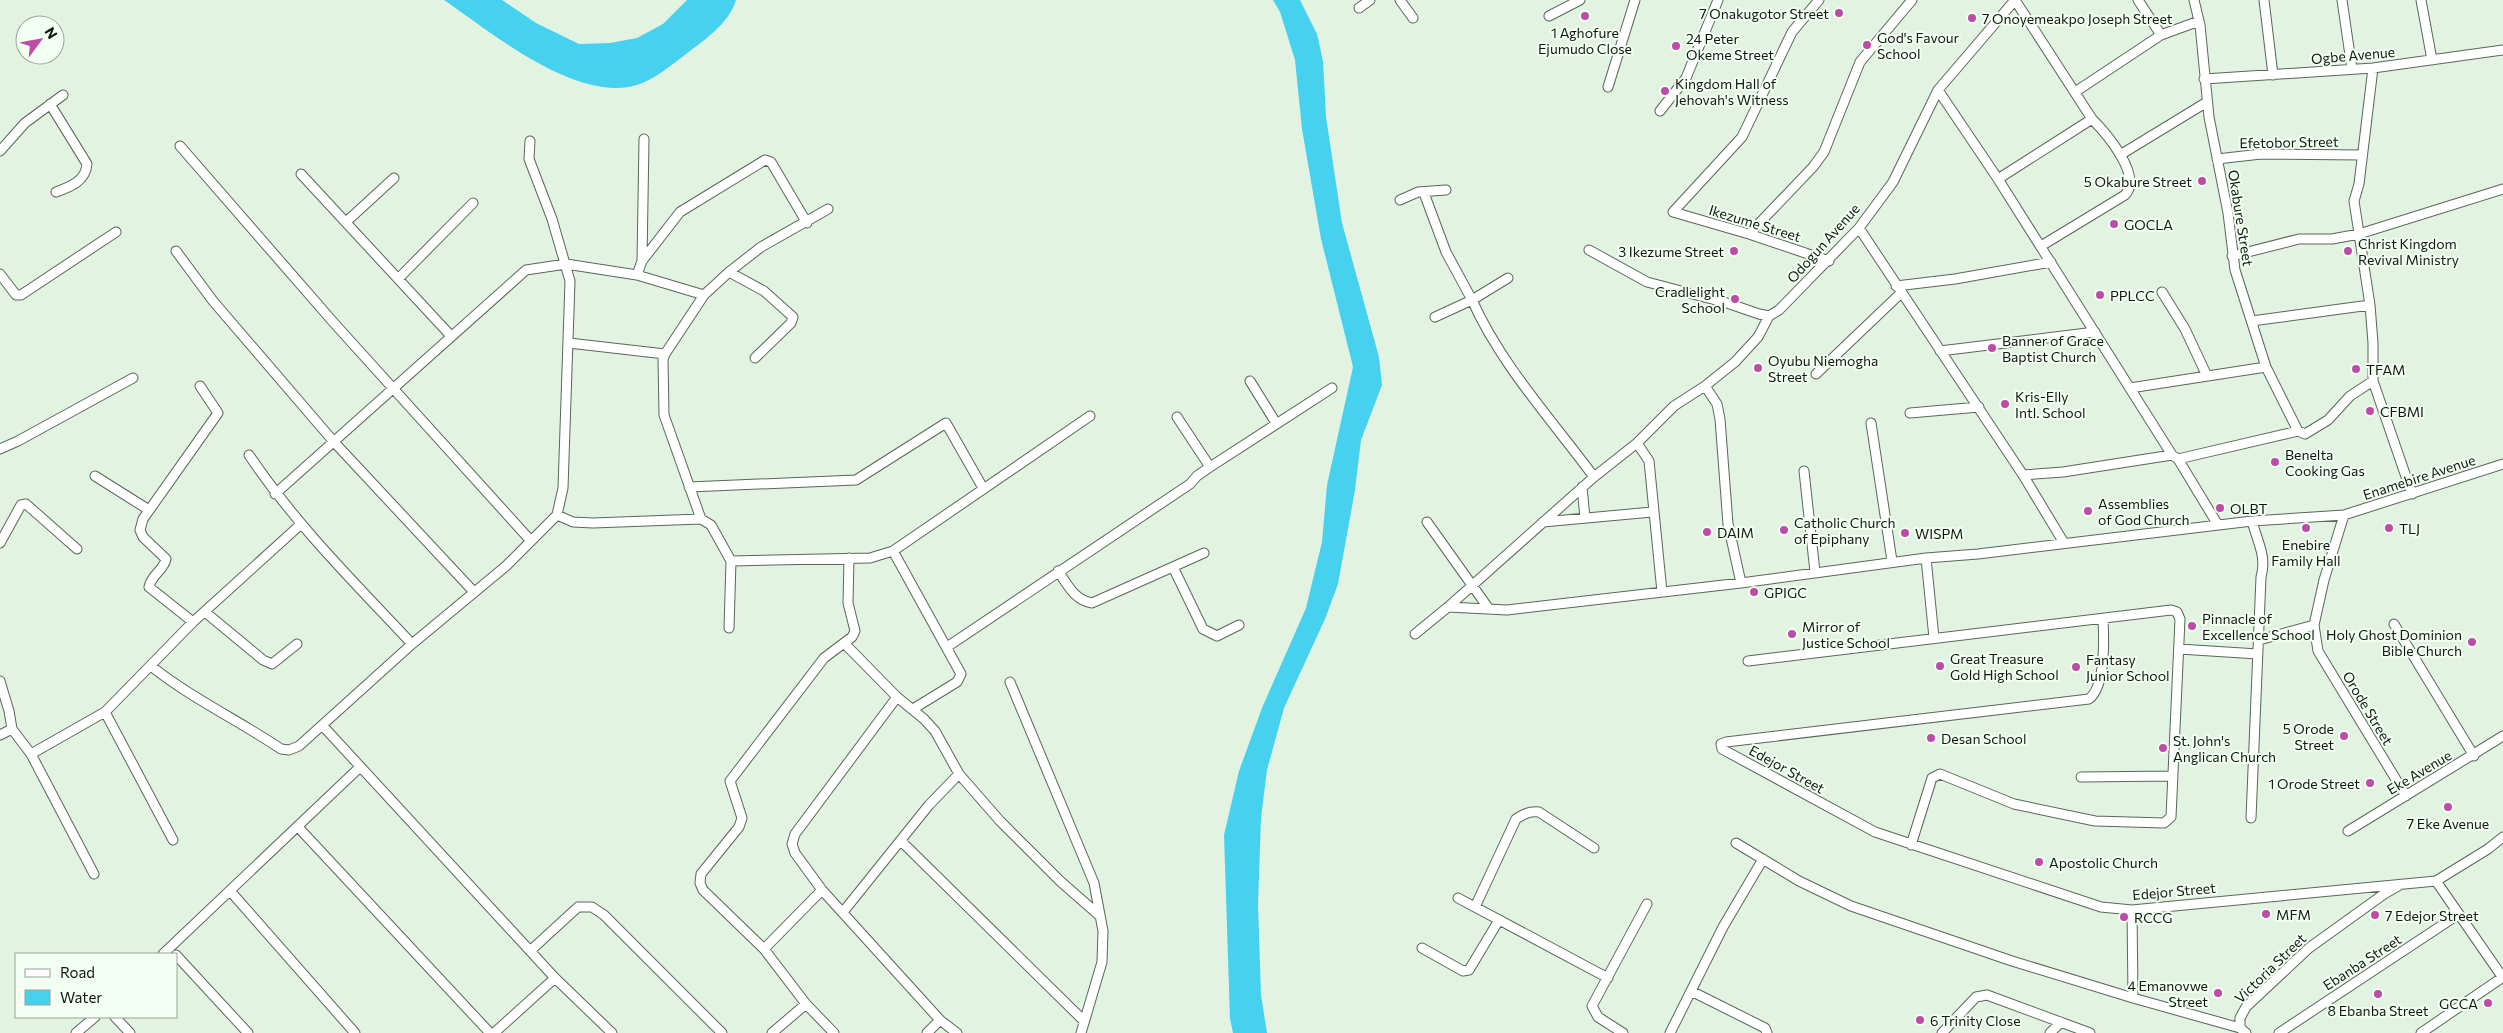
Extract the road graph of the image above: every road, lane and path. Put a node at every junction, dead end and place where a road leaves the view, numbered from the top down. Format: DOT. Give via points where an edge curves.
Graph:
graph roads {
  1 [pos="1370,0"];
  2 [pos="1400,0"];
  3 [pos="1580,0"];
  4 [pos="1635,0"];
  5 [pos="1718,0"];
  6 [pos="1819,0"];
  7 [pos="1912,0"];
  8 [pos="2015,0"];
  9 [pos="2138,0"];
  10 [pos="2194,0"];
  11 [pos="2264,0"];
  12 [pos="2342,0"];
  13 [pos="2421,0"];
  14 [pos="1359,8"];
  15 [pos="1549,16"];
  16 [pos="1413,18"];
  17 [pos="2199,20"];
  18 [pos="2161,35"];
  19 [pos="2503,50"];
  20 [pos="2432,60"];
  21 [pos="2373,68"];
  22 [pos="2352,69"];
  23 [pos="2272,75"];
  24 [pos="2204,79"];
  25 [pos="1608,87"];
  26 [pos="1938,90"];
  27 [pos="2075,92"];
  28 [pos="62,95"];
  29 [pos="2207,102"];
  30 [pos="50,104"];
  31 [pos="1660,111"];
  32 [pos="2092,119"];
  33 [pos="644,139"];
  34 [pos="530,141"];
  35 [pos="180,146"];
  36 [pos="0,151"];
  37 [pos="2120,155"];
  38 [pos="2362,155"];
  39 [pos="2217,159"];
  40 [pos="301,174"];
  41 [pos="394,178"];
  42 [pos="1998,179"];
  43 [pos="2503,189"];
  44 [pos="1446,190"];
  45 [pos="56,192"];
  46 [pos="1424,193"];
  47 [pos="1400,200"];
  48 [pos="473,203"];
  49 [pos="828,209"];
  50 [pos="346,222"];
  51 [pos="807,222"];
  52 [pos="1859,228"];
  53 [pos="116,232"];
  54 [pos="1750,234"];
  55 [pos="2360,234"];
  56 [pos="2041,246"];
  57 [pos="1589,250"];
  58 [pos="176,251"];
  59 [pos="2232,256"];
  60 [pos="642,261"];
  61 [pos="1829,261"];
  62 [pos="2051,262"];
  63 [pos="566,264"];
  64 [pos="729,272"];
  65 [pos="0,274"];
  66 [pos="637,275"];
  67 [pos="1508,278"];
  68 [pos="398,279"];
  69 [pos="1898,289"];
  70 [pos="2162,292"];
  71 [pos="704,295"];
  72 [pos="1472,300"];
  73 [pos="2370,305"];
  74 [pos="1769,316"];
  75 [pos="1435,317"];
  76 [pos="2252,321"];
  77 [pos="2095,332"];
  78 [pos="451,336"];
  79 [pos="569,343"];
  80 [pos="1940,351"];
  81 [pos="664,354"];
  82 [pos="754,358"];
  83 [pos="2266,367"];
  84 [pos="1816,374"];
  85 [pos="2207,376"];
  86 [pos="133,378"];
  87 [pos="1250,381"];
  88 [pos="2373,381"];
  89 [pos="200,386"];
  90 [pos="1705,386"];
  91 [pos="394,388"];
  92 [pos="1332,388"];
  93 [pos="2130,388"];
  94 [pos="1979,408"];
  95 [pos="1910,413"];
  96 [pos="1090,416"];
  97 [pos="1177,417"];
  98 [pos="1276,423"];
  99 [pos="1871,423"];
  100 [pos="2298,431"];
  101 [pos="334,442"];
  102 [pos="1637,443"];
  103 [pos="0,449"];
  104 [pos="249,455"];
  105 [pos="2175,457"];
  106 [pos="2503,464"];
  107 [pos="1210,467"];
  108 [pos="1804,471"];
  109 [pos="2023,475"];
  110 [pos="95,476"];
  111 [pos="1594,476"];
  112 [pos="688,487"];
  113 [pos="1582,487"];
  114 [pos="983,488"];
  115 [pos="275,494"];
  116 [pos="2412,494"];
  117 [pos="149,510"];
  118 [pos="1652,512"];
  119 [pos="557,515"];
  120 [pos="2344,515"];
  121 [pos="1585,518"];
  122 [pos="701,519"];
  123 [pos="2252,521"];
  124 [pos="1427,522"];
  125 [pos="1543,522"];
  126 [pos="300,525"];
  127 [pos="2218,525"];
  128 [pos="531,541"];
  129 [pos="0,543"];
  130 [pos="2064,543"];
  131 [pos="77,548"];
  132 [pos="893,551"];
  133 [pos="1204,553"];
  134 [pos="848,558"];
  135 [pos="1926,558"];
  136 [pos="732,561"];
  137 [pos="1892,562"];
  138 [pos="1173,567"];
  139 [pos="1058,571"];
  140 [pos="1814,572"];
  141 [pos="1741,583"];
  142 [pos="1472,586"];
  143 [pos="474,592"];
  144 [pos="1662,592"];
  145 [pos="1448,608"];
  146 [pos="1490,609"];
  147 [pos="205,612"];
  148 [pos="2104,619"];
  149 [pos="193,622"];
  150 [pos="2394,624"];
  151 [pos="1239,625"];
  152 [pos="2314,625"];
  153 [pos="729,628"];
  154 [pos="1415,634"];
  155 [pos="1934,638"];
  156 [pos="2259,640"];
  157 [pos="844,643"];
  158 [pos="297,644"];
  159 [pos="412,644"];
  160 [pos="946,647"];
  161 [pos="2179,649"];
  162 [pos="2258,654"];
  163 [pos="1748,661"];
  164 [pos="151,666"];
  165 [pos="0,681"];
  166 [pos="1010,682"];
  167 [pos="897,697"];
  168 [pos="913,709"];
  169 [pos="106,712"];
  170 [pos="322,725"];
  171 [pos="12,729"];
  172 [pos="0,735"];
  173 [pos="2503,736"];
  174 [pos="31,754"];
  175 [pos="2474,756"];
  176 [pos="360,766"];
  177 [pos="959,774"];
  178 [pos="2172,776"];
  179 [pos="2082,777"];
  180 [pos="2406,796"];
  181 [pos="2251,818"];
  182 [pos="298,827"];
  183 [pos="2348,831"];
  184 [pos="2503,837"];
  185 [pos="173,840"];
  186 [pos="902,842"];
  187 [pos="1736,843"];
  188 [pos="1911,845"];
  189 [pos="1594,848"];
  190 [pos="1763,859"];
  191 [pos="94,874"];
  192 [pos="2436,881"];
  193 [pos="2403,883"];
  194 [pos="822,890"];
  195 [pos="231,892"];
  196 [pos="1458,898"];
  197 [pos="1647,904"];
  198 [pos="1475,907"];
  199 [pos="2132,910"];
  200 [pos="843,912"];
  201 [pos="2459,914"];
  202 [pos="1100,916"];
  203 [pos="1500,920"];
  204 [pos="1422,948"];
  205 [pos="764,949"];
  206 [pos="530,951"];
  207 [pos="171,953"];
  208 [pos="178,960"];
  209 [pos="555,978"];
  210 [pos="1608,978"];
  211 [pos="2503,978"];
  212 [pos="1691,992"];
  213 [pos="2133,998"];
  214 [pos="806,1004"];
  215 [pos="94,1018"];
  216 [pos="116,1018"];
  217 [pos="940,1020"];
  218 [pos="1084,1021"];
  219 [pos="2061,1022"];
  220 [pos="2243,1030"];
  221 [pos="76,1033"];
  222 [pos="130,1033"];
  223 [pos="248,1033"];
  224 [pos="355,1033"];
  225 [pos="490,1033"];
  226 [pos="494,1033"];
  227 [pos="612,1033"];
  228 [pos="722,1033"];
  229 [pos="772,1033"];
  230 [pos="834,1033"];
  231 [pos="927,1033"];
  232 [pos="957,1033"];
  233 [pos="1081,1033"];
  234 [pos="1623,1033"];
  235 [pos="1671,1033"];
  236 [pos="1767,1033"];
  237 [pos="1942,1033"];
  238 [pos="2050,1033"];
  239 [pos="2090,1033"];
  240 [pos="2280,1033"];
  241 [pos="2421,1033"];
  1 -- 14 [label="street"];
  2 -- 16 [label="street"];
  3 -- 15 [label="street"];
  4 -- 25 [label="street"];
  5 -- 31 [label="street" via="1686,78"];
  6 -- 54 [label="street, Ikezume Street" via="1792,32 1742,137 1673,212"];
  7 -- 54 [label="street" via="1860,62 1824,152"];
  8 -- 26 [label="street, Odogun Avenue"];
  8 -- 27 [label="street"];
  9 -- 18 [label="street"];
  10 -- 17 [label="street, Okabure Street"];
  11 -- 23 [label="street"];
  12 -- 22 [label="street"];
  13 -- 20 [label="street"];
  17 -- 18 [label="street"];
  17 -- 24 [label="street, Okabure Street"];
  18 -- 27 [label="street"];
  19 -- 20 [label="street, Ogbe Avenue"];
  20 -- 21 [label="street, Ogbe Avenue"];
  21 -- 22 [label="street, Ogbe Avenue"];
  21 -- 38 [label="street"];
  22 -- 23 [label="street, Ogbe Avenue"];
  23 -- 24 [label="street, Ogbe Avenue"];
  24 -- 29 [label="street, Okabure Street"];
  26 -- 42 [label="street"];
  26 -- 52 [label="street, Odogun Avenue" via="1893,182"];
  27 -- 32 [label="street"];
  28 -- 30 [label="street"];
  29 -- 37 [label="street"];
  29 -- 39 [label="street, Okabure Street"];
  30 -- 36 [label="street" via="25,123"];
  30 -- 45 [label="street" via="87,164 82,179"];
  32 -- 37 [label="street"];
  32 -- 42 [label="street"];
  33 -- 60 [label="street"];
  34 -- 63 [label="street" via="529,159"];
  35 -- 91 [label="street"];
  37 -- 56 [label="street" via="2132,178 2129,190"];
  38 -- 39 [label="street, Efetobor Street" via="2261,154"];
  38 -- 55 [label="street" via="2354,201"];
  39 -- 59 [label="street, Okabure Street" via="2228,213"];
  40 -- 50 [label="street"];
  41 -- 50 [label="street"];
  42 -- 56 [label="street"];
  43 -- 55 [label="street"];
  44 -- 46 [label="street"];
  46 -- 47 [label="street" via="1418,192"];
  46 -- 72 [label="street" via="1446,252"];
  48 -- 68 [label="street"];
  49 -- 51 [label="street"];
  50 -- 68 [label="street"];
  51 -- 60 [label="street" via="771,162 765,160 680,212"];
  51 -- 64 [label="street" via="761,247"];
  52 -- 61 [label="street, Odogun Avenue"];
  52 -- 69 [label="street"];
  53 -- 65 [label="street" via="21,295 16,295"];
  54 -- 61 [label="street, Ikezume Street"];
  55 -- 59 [label="street" via="2332,239 2299,239"];
  55 -- 73 [label="street"];
  56 -- 62 [label="street"];
  57 -- 74 [label="street" via="1647,282"];
  58 -- 101 [label="street" via="208,294"];
  59 -- 76 [label="street, Okabure Street"];
  60 -- 66 [label="street"];
  61 -- 74 [label="street, Odogun Avenue"];
  62 -- 69 [label="street"];
  62 -- 77 [label="street"];
  63 -- 66 [label="street"];
  63 -- 78 [label="street" via="526,270"];
  63 -- 79 [label="street" via="570,281"];
  64 -- 71 [label="street"];
  64 -- 82 [label="street" via="764,291 793,317 791,323"];
  66 -- 71 [label="street"];
  67 -- 72 [label="street"];
  68 -- 78 [label="street"];
  69 -- 80 [label="street"];
  69 -- 84 [label="street"];
  70 -- 85 [label="street" via="2185,329"];
  71 -- 81 [label="street"];
  72 -- 75 [label="street"];
  72 -- 111 [label="street" via="1520,381"];
  73 -- 76 [label="street"];
  73 -- 88 [label="street"];
  74 -- 90 [label="street" via="1758,337 1735,362"];
  76 -- 83 [label="street, Okabure Street"];
  77 -- 80 [label="street"];
  77 -- 93 [label="street"];
  78 -- 91 [label="street"];
  79 -- 81 [label="street"];
  79 -- 119 [label="street" via="563,488"];
  80 -- 94 [label="street"];
  81 -- 112 [label="street" via="664,415"];
  83 -- 85 [label="street"];
  83 -- 100 [label="street, Okabure Street"];
  85 -- 93 [label="street"];
  86 -- 103 [label="street"];
  87 -- 98 [label="street"];
  88 -- 100 [label="street" via="2350,396 2316,429 2305,434"];
  88 -- 116 [label="street"];
  89 -- 117 [label="street" via="218,413"];
  90 -- 102 [label="street" via="1674,406"];
  90 -- 141 [label="street" via="1715,398 1719,411 1728,524"];
  91 -- 101 [label="street"];
  91 -- 128 [label="street"];
  92 -- 98 [label="street"];
  93 -- 105 [label="street"];
  94 -- 95 [label="street"];
  94 -- 109 [label="street"];
  96 -- 114 [label="street"];
  97 -- 107 [label="street"];
  98 -- 107 [label="street"];
  99 -- 137 [label="street"];
  100 -- 105 [label="street"];
  101 -- 115 [label="street"];
  101 -- 143 [label="street"];
  102 -- 111 [label="street"];
  102 -- 118 [label="street" via="1649,461"];
  104 -- 115 [label="street"];
  105 -- 109 [label="street"];
  105 -- 127 [label="street"];
  106 -- 116 [label="street, Enamebire Avenue"];
  107 -- 139 [label="street" via="1190,484"];
  108 -- 140 [label="street"];
  109 -- 130 [label="street"];
  110 -- 117 [label="street"];
  111 -- 113 [label="street"];
  112 -- 114 [label="street" via="856,480 946,423"];
  112 -- 122 [label="street"];
  113 -- 121 [label="street"];
  113 -- 125 [label="street"];
  114 -- 132 [label="street"];
  115 -- 126 [label="street"];
  116 -- 120 [label="street, Enamebire Avenue"];
  117 -- 149 [label="street" via="140,530 166,559 149,587"];
  118 -- 121 [label="street"];
  118 -- 144 [label="street"];
  119 -- 122 [label="street" via="573,522 592,523"];
  119 -- 128 [label="street"];
  120 -- 123 [label="street, Enamebire Avenue"];
  120 -- 152 [label="street, Orode Street"];
  121 -- 125 [label="street"];
  122 -- 136 [label="street" via="711,525"];
  123 -- 127 [label="street, Enamebire Avenue"];
  123 -- 156 [label="street" via="2264,565"];
  124 -- 142 [label="street"];
  125 -- 142 [label="street"];
  126 -- 147 [label="street"];
  126 -- 159 [label="street"];
  127 -- 130 [label="street, Enamebire Avenue"];
  128 -- 143 [label="street"];
  129 -- 131 [label="street" via="20,505 26,504"];
  130 -- 135 [label="street, Enamebire Avenue"];
  132 -- 134 [label="street" via="870,558"];
  132 -- 160 [label="street"];
  133 -- 138 [label="street"];
  134 -- 136 [label="street"];
  134 -- 157 [label="street" via="848,603 855,631"];
  135 -- 137 [label="street, Enamebire Avenue"];
  135 -- 155 [label="street"];
  136 -- 153 [label="street"];
  137 -- 140 [label="street, Enamebire Avenue"];
  138 -- 139 [label="street" via="1092,603 1078,599"];
  138 -- 151 [label="street" via="1203,628 1217,636"];
  139 -- 160 [label="street"];
  140 -- 141 [label="street, Enamebire Avenue"];
  141 -- 144 [label="street, Enamebire Avenue"];
  142 -- 145 [label="street"];
  142 -- 146 [label="street"];
  143 -- 159 [label="street"];
  144 -- 146 [label="street, Enamebire Avenue" via="1507,610"];
  145 -- 146 [label="street, Enamebire Avenue"];
  145 -- 154 [label="street"];
  147 -- 149 [label="street"];
  147 -- 158 [label="street" via="262,660 272,664"];
  148 -- 155 [label="street"];
  148 -- 161 [label="street" via="2171,610 2177,612 2180,619"];
  148 -- 188 [label="street, Edejor Street" via="2098,688 2089,699 1721,744 1722,749 1858,824"];
  149 -- 164 [label="street"];
  150 -- 175 [label="street"];
  152 -- 156 [label="street"];
  152 -- 180 [label="street, Orode Street" via="2318,651"];
  155 -- 163 [label="street"];
  156 -- 162 [label="street"];
  157 -- 167 [label="street"];
  157 -- 205 [label="street" via="824,658 730,781 742,818 739,827 701,874 703,890"];
  159 -- 170 [label="street"];
  160 -- 168 [label="street" via="961,674 957,682"];
  161 -- 162 [label="street"];
  161 -- 178 [label="street"];
  162 -- 181 [label="street"];
  164 -- 169 [label="street"];
  164 -- 170 [label="street" via="178,688 281,749 299,746"];
  165 -- 171 [label="street"];
  166 -- 202 [label="street" via="1094,883"];
  167 -- 168 [label="street"];
  167 -- 194 [label="street" via="795,834 792,844 795,853"];
  168 -- 177 [label="street" via="935,731"];
  169 -- 174 [label="street"];
  169 -- 185 [label="street"];
  170 -- 176 [label="street"];
  171 -- 172 [label="street"];
  171 -- 174 [label="street"];
  173 -- 175 [label="street, Eke Avenue"];
  174 -- 191 [label="street"];
  175 -- 180 [label="street, Eke Avenue"];
  176 -- 182 [label="street"];
  176 -- 206 [label="street"];
  177 -- 186 [label="street" via="929,805"];
  177 -- 202 [label="street" via="1000,822"];
  178 -- 179 [label="street"];
  178 -- 188 [label="street" via="2171,817 2164,823 2086,819 2014,804 1940,774 1935,775"];
  180 -- 183 [label="street, Eke Avenue"];
  182 -- 195 [label="street"];
  182 -- 225 [label="street"];
  184 -- 192 [label="street, Edejor Street"];
  186 -- 200 [label="street"];
  186 -- 218 [label="street"];
  187 -- 190 [label="street"];
  188 -- 199 [label="street, Edejor Street" via="2101,907"];
  189 -- 198 [label="street" via="1539,812 1524,814 1516,819"];
  190 -- 212 [label="street" via="1723,927"];
  190 -- 213 [label="street" via="1851,906"];
  192 -- 193 [label="street, Edejor Street"];
  192 -- 201 [label="street"];
  193 -- 199 [label="street, Edejor Street"];
  193 -- 220 [label="street, Victoria Street" via="2309,948 2246,1007 2240,1018"];
  194 -- 200 [label="street"];
  194 -- 205 [label="street"];
  195 -- 207 [label="street"];
  195 -- 224 [label="street"];
  196 -- 198 [label="street"];
  197 -- 210 [label="street"];
  198 -- 203 [label="street"];
  199 -- 213 [label="street"];
  200 -- 217 [label="street"];
  201 -- 211 [label="street"];
  201 -- 240 [label="street, Ebanba Street"];
  202 -- 218 [label="street" via="1102,962"];
  203 -- 204 [label="street" via="1469,970 1463,971"];
  203 -- 210 [label="street"];
  205 -- 214 [label="street"];
  206 -- 209 [label="street"];
  206 -- 228 [label="street" via="578,907 592,907 604,915"];
  208 -- 223 [label="street"];
  209 -- 226 [label="street"];
  209 -- 227 [label="street"];
  210 -- 234 [label="street" via="1592,1006 1594,1012"];
  211 -- 241 [label="street"];
  212 -- 235 [label="street"];
  212 -- 236 [label="street" via="1765,1028"];
  213 -- 220 [label="street"];
  214 -- 229 [label="street"];
  214 -- 230 [label="street"];
  215 -- 221 [label="street"];
  216 -- 222 [label="street"];
  217 -- 231 [label="street"];
  217 -- 232 [label="street"];
  218 -- 233 [label="street"];
  219 -- 237 [label="street" via="1987,995 1976,997"];
  219 -- 238 [label="street"];
  219 -- 239 [label="street"];
}
